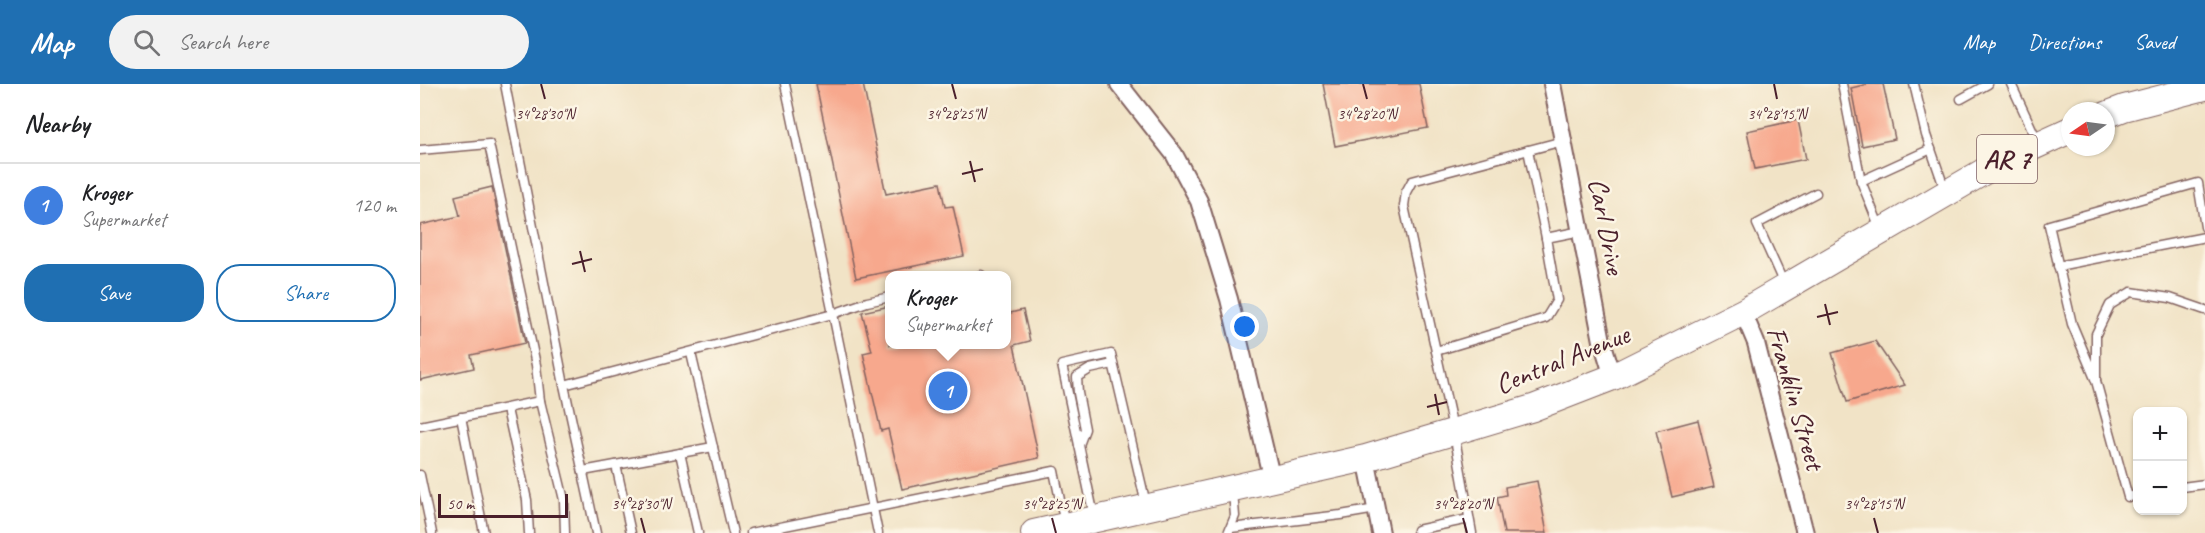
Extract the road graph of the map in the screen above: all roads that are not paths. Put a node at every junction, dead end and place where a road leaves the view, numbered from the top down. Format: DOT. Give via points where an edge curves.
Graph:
graph roads {
  1 [pos="505,84"];
  2 [pos="785,84"];
  3 [pos="1119,84"];
  4 [pos="1552,84"];
  5 [pos="1842,84"];
  6 [pos="1914,84"];
  7 [pos="1988,84"];
  8 [pos="2011,84"];
  9 [pos="2196,87"];
  10 [pos="1961,99"];
  11 [pos="2115,112"];
  12 [pos="2061,134"];
  13 [pos="1563,141"];
  14 [pos="2039,144"];
  15 [pos="1931,149"];
  16 [pos="420,150"];
  17 [pos="1528,150"];
  18 [pos="1861,181"];
  19 [pos="1816,193"];
  20 [pos="1947,194"];
  21 [pos="2205,227"];
  22 [pos="1581,231"];
  23 [pos="1882,232"];
  24 [pos="2205,237"];
  25 [pos="1546,238"];
  26 [pos="2058,267"];
  27 [pos="1786,287"];
  28 [pos="885,298"];
  29 [pos="2205,310"];
  30 [pos="1743,312"];
  31 [pos="832,314"];
  32 [pos="1436,351"];
  33 [pos="691,353"];
  34 [pos="1113,364"];
  35 [pos="1612,377"];
  36 [pos="2096,381"];
  37 [pos="564,385"];
  38 [pos="540,401"];
  39 [pos="507,409"];
  40 [pos="461,417"];
  41 [pos="420,426"];
  42 [pos="1454,433"];
  43 [pos="1079,445"];
  44 [pos="712,447"];
  45 [pos="680,453"];
  46 [pos="1366,458"];
  47 [pos="616,465"];
  48 [pos="583,471"];
  49 [pos="420,475"];
  50 [pos="1272,480"];
  51 [pos="2205,484"];
  52 [pos="2187,487"];
  53 [pos="1233,489"];
  54 [pos="2133,496"];
  55 [pos="1147,508"];
  56 [pos="1376,508"];
  57 [pos="873,509"];
  58 [pos="1095,519"];
  59 [pos="1469,519"];
  60 [pos="1066,529"];
  61 [pos="1230,530"];
  62 [pos="432,533"];
  63 [pos="484,533"];
  64 [pos="529,533"];
  65 [pos="565,533"];
  66 [pos="596,533"];
  67 [pos="630,533"];
  68 [pos="698,533"];
  69 [pos="733,533"];
  70 [pos="752,533"];
  71 [pos="878,533"];
  72 [pos="1034,533"];
  73 [pos="1381,533"];
  74 [pos="1418,533"];
  75 [pos="1472,533"];
  76 [pos="1805,533"];
  1 -- 37 [label="lane"];
  2 -- 31 [label="lane"];
  3 -- 50 [label="street" via="1174,154 1199,201 1229,299"];
  4 -- 13 [label="street, Carl Drive"];
  5 -- 18 [label="lane"];
  6 -- 15 [label="lane"];
  7 -- 10 [label="lane"];
  8 -- 14 [label="lane"];
  9 -- 11 [label="main road"];
  12 -- 14 [label="main road, Central Avenue / AR 7"];
  13 -- 17 [label="lane"];
  13 -- 22 [label="street, Carl Drive"];
  14 -- 20 [label="main road, Central Avenue / AR 7"];
  15 -- 18 [label="lane"];
  15 -- 20 [label="lane"];
  16 -- 38 [label="lane" via="489,144 536,364"];
  17 -- 25 [label="lane"];
  17 -- 32 [label="lane" via="1412,181 1406,192 1404,206"];
  18 -- 23 [label="lane"];
  19 -- 27 [label="lane" via="1757,224"];
  20 -- 23 [label="main road, Central Avenue / AR 7"];
  21 -- 26 [label="lane" via="2198,183 2049,225"];
  22 -- 25 [label="lane"];
  22 -- 35 [label="street, Carl Drive"];
  23 -- 27 [label="main road, Central Avenue / AR 7"];
  24 -- 26 [label="lane"];
  25 -- 32 [label="lane" via="1557,300 1546,318"];
  26 -- 36 [label="lane" via="2072,324"];
  27 -- 30 [label="main road, Central Avenue / AR 7"];
  28 -- 31 [label="lane"];
  29 -- 36 [label="lane" via="2170,298 2132,292 2110,305 2096,334"];
  30 -- 35 [label="main road, Central Avenue / AR 7"];
  30 -- 76 [label="street, Franklin Street" via="1756,343"];
  31 -- 33 [label="lane"];
  31 -- 57 [label="lane"];
  32 -- 42 [label="lane"];
  33 -- 37 [label="lane"];
  33 -- 44 [label="lane"];
  34 -- 43 [label="lane" via="1090,369 1077,377 1085,429"];
  34 -- 43 [label="lane" via="1111,354 1062,365"];
  34 -- 55 [label="lane"];
  35 -- 42 [label="main road, Central Avenue / AR 7"];
  36 -- 54 [label="lane" via="2128,497"];
  37 -- 48 [label="lane"];
  38 -- 39 [label="lane"];
  38 -- 65 [label="lane" via="564,500"];
  39 -- 40 [label="lane"];
  39 -- 64 [label="lane" via="527,500"];
  40 -- 41 [label="lane"];
  40 -- 63 [label="lane"];
  42 -- 46 [label="main road, Central Avenue / AR 7"];
  42 -- 59 [label="lane"];
  43 -- 58 [label="lane"];
  44 -- 45 [label="lane"];
  44 -- 69 [label="lane"];
  45 -- 47 [label="lane"];
  45 -- 68 [label="lane"];
  46 -- 50 [label="main road, Central Avenue / AR 7"];
  46 -- 56 [label="street"];
  47 -- 48 [label="lane"];
  47 -- 67 [label="lane"];
  48 -- 66 [label="lane"];
  49 -- 62 [label="lane"];
  50 -- 53 [label="main road, Central Avenue / AR 7"];
  51 -- 52 [label="lane"];
  53 -- 55 [label="main road, Central Avenue / AR 7"];
  53 -- 61 [label="lane" via="1235,516"];
  55 -- 58 [label="main road, Central Avenue / AR 7"];
  56 -- 61 [label="lane"];
  56 -- 73 [label="street"];
  57 -- 60 [label="lane" via="1054,471"];
  57 -- 70 [label="lane"];
  57 -- 71 [label="lane"];
  58 -- 60 [label="main road, Central Avenue / AR 7"];
  59 -- 74 [label="lane" via="1417,530"];
  59 -- 75 [label="lane"];
  60 -- 72 [label="main road, Central Avenue / AR 7"];
}
